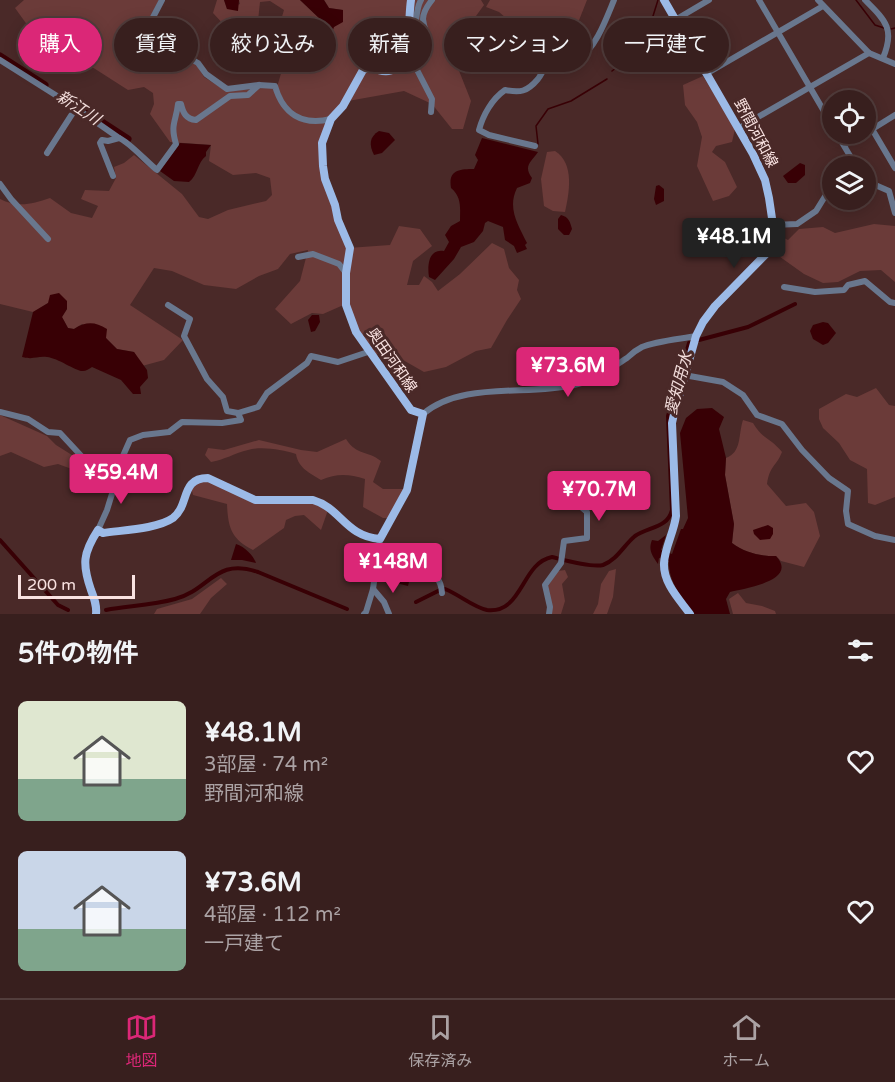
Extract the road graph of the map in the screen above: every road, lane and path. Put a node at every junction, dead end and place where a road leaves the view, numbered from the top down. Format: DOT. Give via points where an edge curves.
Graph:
graph roads {
  1 [pos="162,0"];
  2 [pos="411,0"];
  3 [pos="421,0"];
  4 [pos="432,0"];
  5 [pos="614,0"];
  6 [pos="664,0"];
  7 [pos="709,0"];
  8 [pos="759,0"];
  9 [pos="818,0"];
  10 [pos="865,0"];
  11 [pos="823,6"];
  12 [pos="408,18"];
  13 [pos="417,18"];
  14 [pos="673,18"];
  15 [pos="680,18"];
  16 [pos="778,33"];
  17 [pos="869,53"];
  18 [pos="883,58"];
  19 [pos="0,62"];
  20 [pos="895,64"];
  21 [pos="362,72"];
  22 [pos="706,74"];
  23 [pos="259,85"];
  24 [pos="811,87"];
  25 [pos="822,107"];
  26 [pos="76,108"];
  27 [pos="431,112"];
  28 [pos="895,115"];
  29 [pos="331,119"];
  30 [pos="876,127"];
  31 [pos="739,128"];
  32 [pos="876,136"];
  33 [pos="119,138"];
  34 [pos="844,145"];
  35 [pos="535,146"];
  36 [pos="47,153"];
  37 [pos="850,156"];
  38 [pos="895,168"];
  39 [pos="113,176"];
  40 [pos="0,184"];
  41 [pos="876,185"];
  42 [pos="822,201"];
  43 [pos="895,213"];
  44 [pos="773,225"];
  45 [pos="48,239"];
  46 [pos="298,257"];
  47 [pos="346,273"];
  48 [pos="784,287"];
  49 [pos="895,303"];
  50 [pos="168,305"];
  51 [pos="696,336"];
  52 [pos="368,352"];
  53 [pos="684,375"];
  54 [pos="0,412"];
  55 [pos="238,413"];
  56 [pos="423,414"];
  57 [pos="115,474"];
  58 [pos="564,478"];
  59 [pos="98,530"];
  60 [pos="380,539"];
  61 [pos="895,540"];
  62 [pos="376,560"];
  63 [pos="373,589"];
  64 [pos="442,589"];
  65 [pos="96,614"];
  66 [pos="364,614"];
  67 [pos="389,614"];
  68 [pos="549,614"];
  69 [pos="690,614"];
  1 -- 23 [label="street" via="150,23 153,31 227,89"];
  2 -- 12 [label="main road, 奥田河和線"];
  3 -- 13 [label="street"];
  4 -- 27 [label="street" via="423,19 430,38 414,64 432,99"];
  5 -- 35 [label="street" via="588,50 581,56 565,56 546,66 524,91 505,90 481,122 479,130 489,135"];
  6 -- 14 [label="main road, 野間河和線"];
  7 -- 15 [label="street"];
  8 -- 16 [label="street"];
  9 -- 11 [label="street"];
  10 -- 18 [label="street" via="886,22 890,32"];
  11 -- 16 [label="street"];
  11 -- 17 [label="street"];
  16 -- 22 [label="street"];
  16 -- 24 [label="street"];
  17 -- 18 [label="street"];
  17 -- 24 [label="street"];
  18 -- 20 [label="street"];
  19 -- 26 [label="street"];
  21 -- 29 [label="main road, 奥田河和線"];
  22 -- 31 [label="main road, 野間河和線"];
  23 -- 29 [label="street" via="275,86 292,115 318,122"];
  23 -- 33 [label="street" via="248,94 230,96 196,120 183,113 178,104 172,121 176,144 157,170"];
  24 -- 25 [label="street"];
  24 -- 31 [label="street"];
  26 -- 33 [label="street"];
  26 -- 36 [label="street"];
  28 -- 30 [label="street"];
  29 -- 47 [label="main road, 奥田河和線" via="322,143 323,166 350,248"];
  31 -- 44 [label="main road, 野間河和線" via="765,180"];
  32 -- 38 [label="street"];
  33 -- 39 [label="street" via="100,143"];
  34 -- 37 [label="street"];
  40 -- 45 [label="street"];
  41 -- 43 [label="street" via="890,191"];
  42 -- 44 [label="street" via="816,211 797,224"];
  44 -- 51 [label="main road, 野間河和線" via="769,252 715,306"];
  46 -- 47 [label="street" via="313,254 339,264"];
  47 -- 52 [label="main road, 奥田河和線" via="346,305"];
  48 -- 49 [label="street" via="828,292 865,281"];
  50 -- 55 [label="street" via="190,319 184,336 227,411"];
  51 -- 53 [label="main road, 野間河和線"];
  51 -- 56 [label="street" via="642,347 600,375 573,386 471,393"];
  52 -- 55 [label="street" via="338,362 310,356 267,393 258,407"];
  52 -- 56 [label="main road, 奥田河和線" via="411,410"];
  53 -- 61 [label="street" via="723,382 742,395 757,415 782,424 808,457 848,491 848,524 875,537"];
  53 -- 69 [label="main road, 野間河和線" via="672,423 677,503 664,562 668,584"];
  54 -- 57 [label="street" via="28,419 48,432 60,433 86,461"];
  55 -- 57 [label="street" via="241,420 182,422 169,432 130,440"];
  56 -- 60 [label="main road" via="407,490"];
  57 -- 59 [label="street"];
  58 -- 68 [label="street" via="559,493 587,512 588,534 583,540 564,541 561,559 545,585"];
  59 -- 60 [label="main road" via="103,533 163,524 180,511 190,484 208,478 255,500 321,502 354,532"];
  59 -- 65 [label="main road" via="87,546 84,566"];
  60 -- 62 [label="street"];
  62 -- 63 [label="street"];
  62 -- 64 [label="street" via="423,566 438,579"];
  63 -- 66 [label="street"];
  63 -- 67 [label="street"];
}
